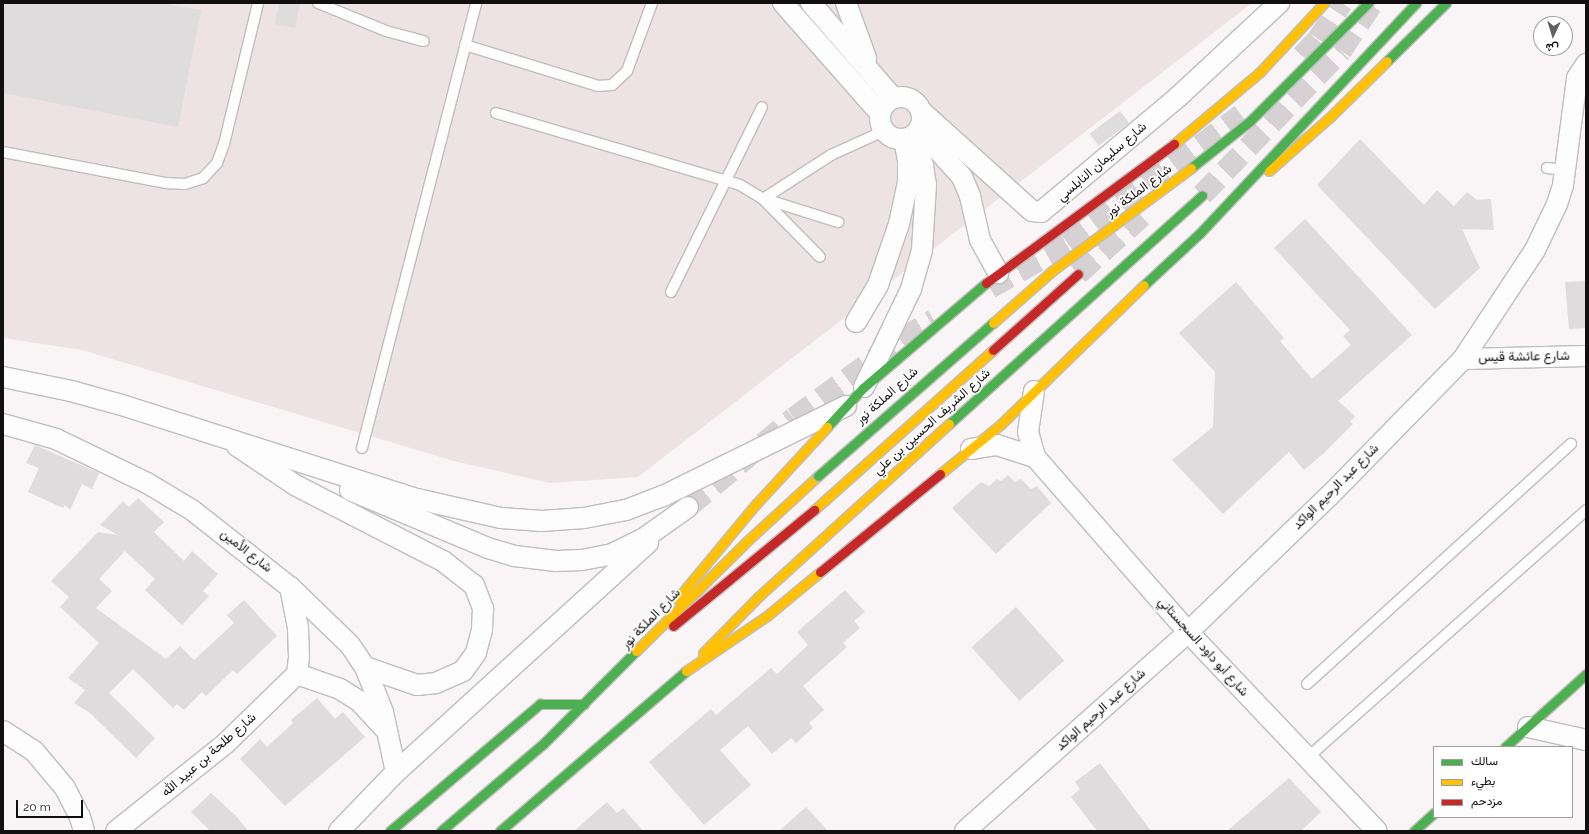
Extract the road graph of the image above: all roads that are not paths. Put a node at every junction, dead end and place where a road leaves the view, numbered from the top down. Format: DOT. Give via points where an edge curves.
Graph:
graph roads {
  1 [pos="258,3"];
  2 [pos="318,3"];
  3 [pos="476,3"];
  4 [pos="652,3"];
  5 [pos="783,3"];
  6 [pos="811,3"];
  7 [pos="846,3"];
  8 [pos="1278,3"];
  9 [pos="1324,3"];
  10 [pos="1368,3"];
  11 [pos="1416,3"];
  12 [pos="1446,3"];
  13 [pos="424,42"];
  14 [pos="465,45"];
  15 [pos="1584,64"];
  16 [pos="872,73"];
  17 [pos="893,98"];
  18 [pos="762,107"];
  19 [pos="496,113"];
  20 [pos="882,122"];
  21 [pos="914,129"];
  22 [pos="3,152"];
  23 [pos="726,180"];
  24 [pos="1202,195"];
  25 [pos="763,199"];
  26 [pos="838,222"];
  27 [pos="1200,234"];
  28 [pos="820,257"];
  29 [pos="998,272"];
  30 [pos="1078,274"];
  31 [pos="671,292"];
  32 [pos="856,322"];
  33 [pos="1586,356"];
  34 [pos="1463,359"];
  35 [pos="3,377"];
  36 [pos="863,388"];
  37 [pos="1034,391"];
  38 [pos="846,406"];
  39 [pos="3,424"];
  40 [pos="225,436"];
  41 [pos="1572,444"];
  42 [pos="362,448"];
  43 [pos="970,449"];
  44 [pos="1035,457"];
  45 [pos="1586,510"];
  46 [pos="290,587"];
  47 [pos="1188,632"];
  48 [pos="365,667"];
  49 [pos="618,672"];
  50 [pos="684,672"];
  51 [pos="297,674"];
  52 [pos="1585,679"];
  53 [pos="1307,684"];
  54 [pos="584,704"];
  55 [pos="1528,727"];
  56 [pos="3,731"];
  57 [pos="389,736"];
  58 [pos="1586,740"];
  59 [pos="1507,746"];
  60 [pos="1306,759"];
  61 [pos="396,772"];
  62 [pos="524,810"];
  63 [pos="1433,814"];
  64 [pos="84,831"];
  65 [pos="116,831"];
  66 [pos="339,831"];
  67 [pos="390,831"];
  68 [pos="441,831"];
  69 [pos="500,831"];
  70 [pos="518,831"];
  71 [pos="965,831"];
  72 [pos="1377,831"];
  73 [pos="1414,831"];
  1 -- 22 [label="lane" via="224,144 217,163 203,178 185,184 165,183"];
  2 -- 13 [label="lane" via="386,31"];
  3 -- 14 [label="lane"];
  4 -- 14 [label="lane" via="628,71 612,85 598,86"];
  5 -- 20 [label="street"];
  6 -- 16 [label="street"];
  7 -- 16 [label="street"];
  8 -- 21 [label="street, شارع سليمان النابلسي" via="1179,96 1041,212 1032,211"];
  9 -- 29 [label="main road" via="1259,74 1151,163"];
  10 -- 49 [label="main road, شارع الملكة نور, bridge" via="1250,121 1155,196 1052,271 818,476 751,537"];
  11 -- 27 [label="main road"];
  12 -- 27 [label="main road" via="1329,118"];
  14 -- 42 [label="lane"];
  15 -- 34 [label="street, شارع عبد الرحيم الواكد" via="1577,78 1556,169 1557,204 1535,250"];
  16 -- 17 [label="street"];
  17 -- 20 [label="street" via="882,107"];
  17 -- 21 [label="street" via="913,100"];
  18 -- 23 [label="lane"];
  19 -- 23 [label="lane"];
  20 -- 21 [label="street" via="890,136"];
  20 -- 25 [label="lane"];
  21 -- 29 [label="street" via="955,167 962,178 970,196 980,240"];
  21 -- 32 [label="street" via="900,224 878,285"];
  21 -- 36 [label="street" via="926,185 922,250 911,289"];
  23 -- 25 [label="lane"];
  23 -- 31 [label="lane"];
  24 -- 50 [label="main road, شارع الشريف الحسين بن علي" via="758,597"];
  25 -- 26 [label="lane"];
  25 -- 28 [label="lane"];
  27 -- 37 [label="main road"];
  29 -- 36 [label="main road"];
  30 -- 49 [label="main road, شارع الشريف الحسين بن علي" via="805,518"];
  33 -- 34 [label="street, شارع عائشة قيس"];
  34 -- 47 [label="street, شارع عبد الرحيم الواكد" via="1330,495"];
  35 -- 40 [label="street" via="71,391"];
  36 -- 38 [label="main road"];
  37 -- 43 [label="main road" via="1001,424"];
  37 -- 44 [label="street" via="1028,432"];
  38 -- 40 [label="street" via="657,498 626,510 584,518 542,521 500,518 417,499"];
  38 -- 49 [label="main road" via="756,504"];
  39 -- 46 [label="street, شارع الأمين" via="56,440 147,483 192,510"];
  40 -- 48 [label="street" via="294,485 443,561 474,585 483,609 482,630 476,653 463,671 436,683 417,685"];
  40 -- 61 [label="street" via="481,545 515,556 556,561 582,560 612,554 644,539 688,507"];
  41 -- 53 [label="lane"];
  43 -- 44 [label="street" via="997,446"];
  43 -- 50 [label="main road" via="768,615"];
  44 -- 47 [label="street, شارع أبو داود السجستاني"];
  45 -- 60 [label="lane"];
  46 -- 48 [label="street, شارع الأمين" via="350,645"];
  46 -- 51 [label="street" via="298,628"];
  47 -- 60 [label="street, شارع أبو داود السجستاني"];
  47 -- 71 [label="street, شارع عبد الرحيم الواكد"];
  48 -- 57 [label="street, شارع الأمين"];
  49 -- 54 [label="main road, شارع الملكة نور"];
  50 -- 62 [label="main road"];
  51 -- 57 [label="street" via="340,688 359,701"];
  51 -- 65 [label="street, شارع طلحة بن عبيد الله" via="225,744"];
  52 -- 55 [label="main road"];
  54 -- 67 [label="main road" via="540,704"];
  54 -- 68 [label="main road, شارع الملكة نور" via="543,744"];
  55 -- 58 [label="street"];
  55 -- 59 [label="main road"];
  56 -- 64 [label="street" via="34,751 65,788"];
  57 -- 61 [label="street, شارع الأمين"];
  60 -- 72 [label="street, شارع أبو داود السجستاني"];
  61 -- 66 [label="street"];
  62 -- 69 [label="main road"];
  62 -- 70 [label="street"];
  63 -- 73 [label="main road"];
}
